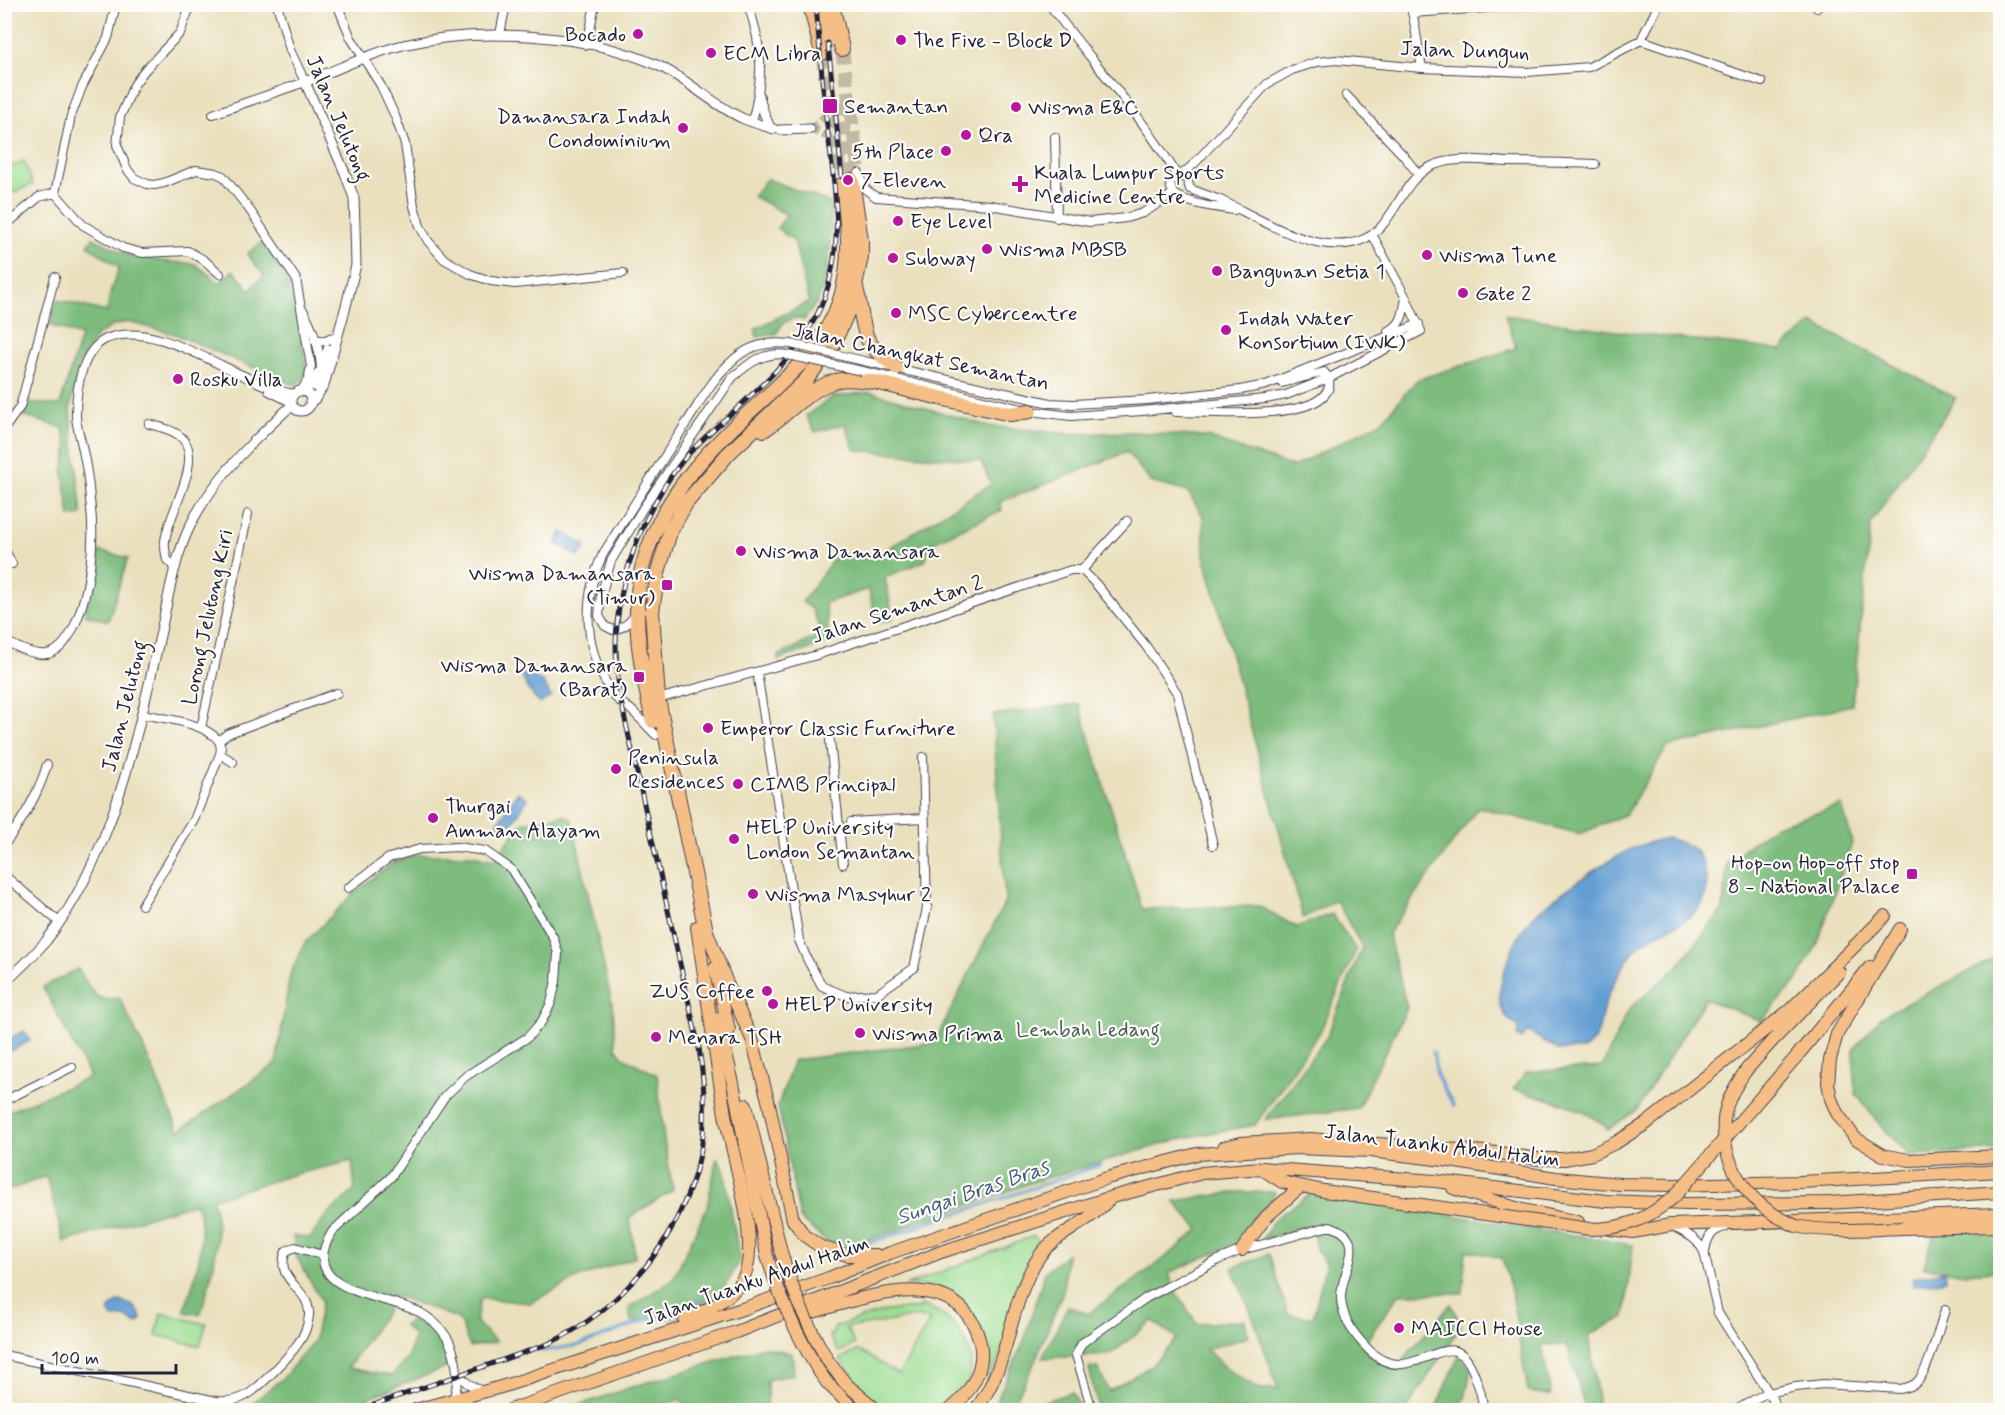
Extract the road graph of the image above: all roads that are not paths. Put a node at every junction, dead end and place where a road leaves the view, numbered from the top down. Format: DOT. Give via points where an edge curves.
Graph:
graph roads {
  1 [pos="116,4"];
  2 [pos="191,4"];
  3 [pos="277,4"];
  4 [pos="337,4"];
  5 [pos="506,4"];
  6 [pos="595,4"];
  7 [pos="748,4"];
  8 [pos="810,4"];
  9 [pos="820,4"];
  10 [pos="832,4"];
  11 [pos="1049,4"];
  12 [pos="1542,4"];
  13 [pos="1659,4"];
  14 [pos="1411,9"];
  15 [pos="500,33"];
  16 [pos="1641,40"];
  17 [pos="587,45"];
  18 [pos="831,51"];
  19 [pos="365,58"];
  20 [pos="1422,68"];
  21 [pos="305,82"];
  22 [pos="1762,82"];
  23 [pos="759,95"];
  24 [pos="1346,95"];
  25 [pos="213,114"];
  26 [pos="752,122"];
  27 [pos="775,129"];
  28 [pos="810,129"];
  29 [pos="1055,137"];
  30 [pos="1194,164"];
  31 [pos="1595,164"];
  32 [pos="1419,175"];
  33 [pos="1178,177"];
  34 [pos="851,179"];
  35 [pos="1190,185"];
  36 [pos="55,194"];
  37 [pos="1173,194"];
  38 [pos="1183,196"];
  39 [pos="1238,210"];
  40 [pos="1057,218"];
  41 [pos="4,230"];
  42 [pos="1372,234"];
  43 [pos="355,248"];
  44 [pos="623,273"];
  45 [pos="220,274"];
  46 [pos="56,277"];
  47 [pos="856,285"];
  48 [pos="1406,298"];
  49 [pos="302,309"];
  50 [pos="1420,327"];
  51 [pos="331,338"];
  52 [pos="315,340"];
  53 [pos="1359,347"];
  54 [pos="897,368"];
  55 [pos="321,369"];
  56 [pos="1329,378"];
  57 [pos="1266,385"];
  58 [pos="300,399"];
  59 [pos="1030,411"];
  60 [pos="1142,411"];
  61 [pos="149,424"];
  62 [pos="4,429"];
  63 [pos="728,454"];
  64 [pos="248,514"];
  65 [pos="1127,521"];
  66 [pos="4,548"];
  67 [pos="12,564"];
  68 [pos="176,567"];
  69 [pos="1082,570"];
  70 [pos="639,592"];
  71 [pos="4,640"];
  72 [pos="757,672"];
  73 [pos="337,693"];
  74 [pos="658,699"];
  75 [pos="143,714"];
  76 [pos="201,728"];
  77 [pos="656,735"];
  78 [pos="219,741"];
  79 [pos="830,741"];
  80 [pos="220,754"];
  81 [pos="923,757"];
  82 [pos="234,762"];
  83 [pos="47,765"];
  84 [pos="924,818"];
  85 [pos="851,822"];
  86 [pos="4,845"];
  87 [pos="1213,845"];
  88 [pos="843,864"];
  89 [pos="4,875"];
  90 [pos="348,888"];
  91 [pos="142,906"];
  92 [pos="59,922"];
  93 [pos="701,926"];
  94 [pos="4,983"];
  95 [pos="72,1067"];
  96 [pos="4,1101"];
  97 [pos="1197,1154"];
  98 [pos="2001,1156"];
  99 [pos="1261,1168"];
  100 [pos="2001,1170"];
  101 [pos="1435,1181"];
  102 [pos="1300,1187"];
  103 [pos="2001,1192"];
  104 [pos="1112,1197"];
  105 [pos="2001,1214"];
  106 [pos="1733,1224"];
  107 [pos="1671,1225"];
  108 [pos="2001,1226"];
  109 [pos="1242,1250"];
  110 [pos="1704,1252"];
  111 [pos="890,1253"];
  112 [pos="322,1255"];
  113 [pos="1945,1310"];
  114 [pos="749,1327"];
  115 [pos="669,1331"];
  116 [pos="4,1355"];
  117 [pos="458,1373"];
  118 [pos="483,1392"];
  119 [pos="1769,1393"];
  120 [pos="453,1399"];
  121 [pos="415,1410"];
  122 [pos="510,1410"];
  123 [pos="672,1410"];
  124 [pos="687,1410"];
  125 [pos="855,1410"];
  126 [pos="877,1410"];
  127 [pos="950,1410"];
  128 [pos="975,1410"];
  129 [pos="1092,1410"];
  130 [pos="1483,1410"];
  131 [pos="1736,1410"];
  132 [pos="1778,1410"];
  1 -- 36 [label="street" via="108,38 82,87 72,116"];
  2 -- 49 [label="street" via="180,33 134,86 120,117 117,145 127,169 147,184 164,183 196,170 222,176 296,279"];
  3 -- 21 [label="street, Jalan Jelutong" via="290,50"];
  4 -- 19 [label="street" via="351,38"];
  5 -- 15 [label="street"];
  6 -- 17 [label="street"];
  7 -- 23 [label="street" via="760,48"];
  8 -- 18 [label="highway"];
  9 -- 18 [label="highway"];
  10 -- 18 [label="highway"];
  11 -- 33 [label="street" via="1111,81"];
  12 -- 14 [label="street"];
  13 -- 16 [label="street"];
  14 -- 20 [label="street"];
  15 -- 17 [label="street"];
  15 -- 19 [label="street" via="402,45"];
  16 -- 20 [label="street, Jalan Dungun" via="1589,67 1527,72"];
  16 -- 22 [label="street"];
  17 -- 26 [label="street" via="660,67"];
  19 -- 21 [label="street"];
  19 -- 44 [label="street" via="400,129 420,226 444,259 470,274 515,284"];
  20 -- 30 [label="street, Jalan Dungun" via="1336,60 1292,70 1266,84"];
  21 -- 25 [label="street"];
  21 -- 43 [label="street, Jalan Jelutong" via="354,198"];
  23 -- 26 [label="street"];
  23 -- 27 [label="street"];
  24 -- 32 [label="street"];
  26 -- 27 [label="street"];
  27 -- 28 [label="street"];
  29 -- 40 [label="street"];
  30 -- 33 [label="street, Jalan Dungun"];
  30 -- 35 [label="street, Jalan Dungun"];
  31 -- 32 [label="street" via="1456,161 1429,167"];
  32 -- 42 [label="street"];
  33 -- 35 [label="street"];
  33 -- 37 [label="street" via="1170,187"];
  34 -- 40 [label="street" via="876,198 990,205"];
  34 -- 47 [label="highway" via="862,209"];
  34 -- 70 [label="highway" via="847,270 842,294 826,330 795,371 698,464 673,496 653,534"];
  35 -- 38 [label="street"];
  35 -- 39 [label="street"];
  36 -- 41 [label="street" via="39,197"];
  36 -- 45 [label="street" via="82,225 123,248 142,253 188,251"];
  37 -- 38 [label="street"];
  37 -- 40 [label="street" via="1155,207 1126,218 1090,222"];
  38 -- 39 [label="street" via="1196,203"];
  39 -- 42 [label="street" via="1291,236 1316,242 1356,242"];
  42 -- 48 [label="street"];
  43 -- 51 [label="street, Jalan Jelutong"];
  43 -- 58 [label="street, Jalan Jelutong" via="356,265 327,376 320,392"];
  46 -- 62 [label="street" via="20,407"];
  47 -- 54 [label="highway" via="869,342"];
  47 -- 63 [label="highway" via="833,345 806,380"];
  48 -- 50 [label="street"];
  48 -- 53 [label="street, Jalan Changkat Semantan" via="1396,328"];
  49 -- 52 [label="street"];
  49 -- 58 [label="street" via="310,366"];
  50 -- 53 [label="street, Jalan Changkat Semantan"];
  50 -- 56 [label="street, Jalan Changkat Semantan"];
  51 -- 52 [label="street"];
  51 -- 55 [label="street, Jalan Jelutong"];
  52 -- 55 [label="street"];
  53 -- 57 [label="street, Jalan Changkat Semantan"];
  54 -- 57 [label="street, Jalan Changkat Semantan" via="1061,405 1147,400"];
  54 -- 77 [label="street, Jalan Changkat Semantan, bridge" via="791,344 756,346 731,361 668,451 595,569 588,607 591,647 614,696"];
  55 -- 58 [label="street, Jalan Jelutong" via="319,379"];
  56 -- 57 [label="street" via="1324,372"];
  56 -- 60 [label="street, Jalan Changkat Semantan" via="1287,395 1265,399"];
  56 -- 60 [label="street" via="1330,386 1323,396 1298,408 1264,414"];
  58 -- 68 [label="street, Jalan Jelutong" via="262,433 219,481 192,521"];
  58 -- 71 [label="street" via="279,398 252,381 152,336 124,335 95,346 80,378 76,417 91,502 90,568 82,607 66,640 48,654 34,653"];
  59 -- 60 [label="street, Jalan Changkat Semantan" via="1071,416"];
  59 -- 63 [label="highway" via="1010,414 892,387 836,381 800,401 781,419"];
  59 -- 70 [label="street, Jalan Changkat Semantan, bridge" via="788,355 769,354 750,362 732,378 698,426 611,561 601,595 602,623 614,630 628,625 636,614"];
  61 -- 68 [label="street" via="183,439 189,451 189,467 164,543 167,560"];
  63 -- 74 [label="highway" via="686,503 670,532 658,572 652,610"];
  64 -- 76 [label="street, Lorong Jelutong Kiri"];
  65 -- 69 [label="street"];
  66 -- 67 [label="street"];
  68 -- 75 [label="street, Jalan Jelutong"];
  69 -- 72 [label="street, Jalan Semantan 2" via="1071,570"];
  69 -- 87 [label="street" via="1146,646 1177,693"];
  70 -- 77 [label="highway" via="639,650"];
  72 -- 74 [label="street, Jalan Semantan 2"];
  72 -- 84 [label="street" via="799,940 822,986 846,996 877,994 914,968 927,908"];
  73 -- 78 [label="street" via="227,734"];
  74 -- 93 [label="highway"];
  75 -- 76 [label="street"];
  75 -- 92 [label="street, Jalan Jelutong" via="104,836"];
  76 -- 78 [label="street"];
  77 -- 93 [label="highway"];
  78 -- 80 [label="street"];
  79 -- 88 [label="street"];
  80 -- 82 [label="street"];
  80 -- 91 [label="street" via="194,820"];
  81 -- 84 [label="street"];
  83 -- 86 [label="street" via="24,817"];
  84 -- 85 [label="street"];
  89 -- 92 [label="street"];
  90 -- 112 [label="street" via="389,858 420,849 457,847 485,851 511,869 553,937 558,953 551,1003 542,1021 528,1037 455,1085 391,1178 332,1232"];
  92 -- 94 [label="street, Jalan Jelutong" via="32,957"];
  93 -- 111 [label="main road" via="752,1039 793,1220 805,1236 821,1247 847,1255"];
  93 -- 115 [label="main road" via="724,1110 749,1233 749,1259 741,1284 733,1292"];
  93 -- 125 [label="main road, bridge" via="767,1256 797,1335 828,1384"];
  93 -- 126 [label="main road, bridge" via="781,1252 796,1297 828,1361 846,1384"];
  95 -- 96 [label="street"];
  97 -- 100 [label="main road, Jalan Tuanku Abdul Halim" via="1297,1148 1370,1151 1620,1184 1800,1182"];
  97 -- 108 [label="main road, bridge" via="1241,1143 1310,1139 1538,1158 1592,1154 1647,1123 1790,1010 1885,916 1854,957 1747,1069 1731,1095 1724,1118 1733,1170 1746,1190 1767,1210 1794,1226"];
  97 -- 111 [label="main road, Jalan Tuanku Abdul Halim" via="1107,1178"];
  98 -- 102 [label="main road, bridge" via="1909,1160 1883,1155 1855,1138 1837,1113 1828,1083 1837,1034 1900,929 1797,1056 1674,1197 1627,1226 1590,1229"];
  99 -- 101 [label="main road, Jalan Tuanku Abdul Halim"];
  99 -- 102 [label="main road" via="1282,1182"];
  99 -- 104 [label="main road, Jalan Tuanku Abdul Halim" via="1202,1173"];
  101 -- 103 [label="main road, Jalan Tuanku Abdul Halim" via="1606,1201 1686,1204 1828,1203"];
  101 -- 107 [label="main road" via="1496,1203 1594,1226 1633,1232"];
  102 -- 109 [label="main road" via="1266,1216"];
  104 -- 114 [label="main road, Jalan Tuanku Abdul Halim" via="941,1252"];
  104 -- 128 [label="main road" via="1041,1254 1022,1291 993,1383"];
  105 -- 106 [label="main road"];
  106 -- 107 [label="main road"];
  106 -- 110 [label="street" via="1714,1230"];
  107 -- 110 [label="street" via="1694,1237"];
  109 -- 129 [label="street" via="1146,1298 1082,1343 1076,1355"];
  109 -- 130 [label="street" via="1330,1226 1342,1230 1352,1250 1341,1288 1341,1303 1359,1339 1389,1364 1400,1365 1447,1349 1457,1350 1465,1356 1480,1388"];
  110 -- 119 [label="street" via="1718,1313"];
  111 -- 115 [label="main road, Jalan Tuanku Abdul Halim" via="745,1308"];
  112 -- 116 [label="street" via="295,1247 286,1251 283,1269 308,1306 305,1330 300,1342 249,1394 228,1402"];
  112 -- 117 [label="street" via="334,1280 350,1291 420,1312 435,1323 451,1344"];
  113 -- 119 [label="street" via="1923,1372 1910,1387 1823,1384"];
  114 -- 122 [label="main road, Jalan Tuanku Abdul Halim"];
  114 -- 127 [label="main road" via="896,1292 941,1296 961,1307 975,1326 980,1346 979,1372 972,1387"];
  115 -- 118 [label="main road, Jalan Tuanku Abdul Halim"];
  117 -- 118 [label="street"];
  117 -- 120 [label="street"];
  118 -- 120 [label="main road, Jalan Tuanku Abdul Halim"];
  119 -- 131 [label="street"];
  119 -- 132 [label="street"];
  120 -- 121 [label="main road, Jalan Tuanku Abdul Halim"];
  123 -- 124 [label="street"];
}
